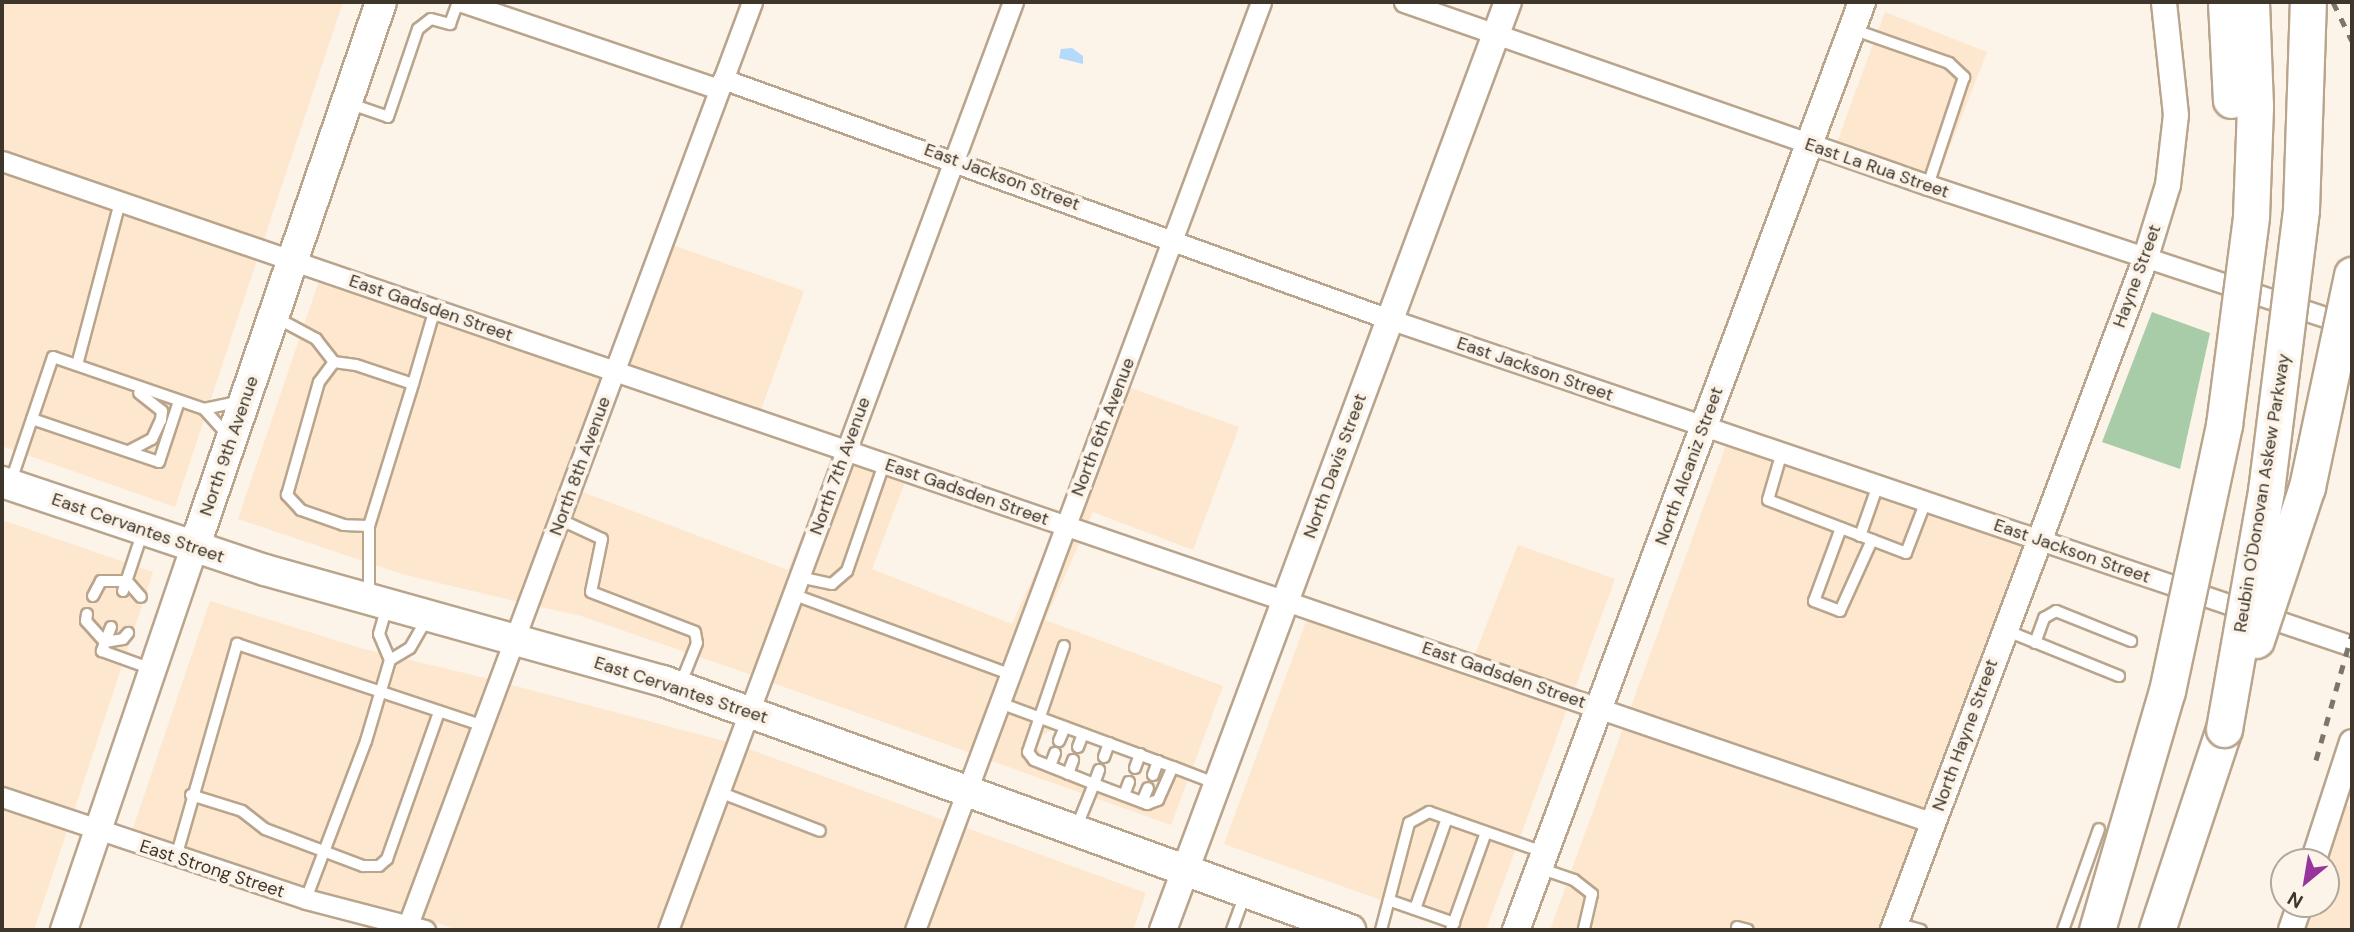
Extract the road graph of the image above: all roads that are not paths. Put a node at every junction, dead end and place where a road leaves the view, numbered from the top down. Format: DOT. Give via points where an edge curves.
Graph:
graph roads {
  1 [pos="381,2"];
  2 [pos="460,2"];
  3 [pos="752,2"];
  4 [pos="1013,2"];
  5 [pos="1261,2"];
  6 [pos="1404,2"];
  7 [pos="1508,2"];
  8 [pos="1862,2"];
  9 [pos="2164,2"];
  10 [pos="2226,2"];
  11 [pos="2251,2"];
  12 [pos="2308,2"];
  13 [pos="1852,29"];
  14 [pos="1495,36"];
  15 [pos="721,84"];
  16 [pos="347,103"];
  17 [pos="1809,144"];
  18 [pos="954,159"];
  19 [pos="2,161"];
  20 [pos="1928,186"];
  21 [pos="120,202"];
  22 [pos="1172,240"];
  23 [pos="2145,260"];
  24 [pos="293,261"];
  25 [pos="2352,275"];
  26 [pos="435,309"];
  27 [pos="274,317"];
  28 [pos="1389,319"];
  29 [pos="2352,327"];
  30 [pos="334,362"];
  31 [pos="77,365"];
  32 [pos="615,371"];
  33 [pos="109,376"];
  34 [pos="413,384"];
  35 [pos="245,400"];
  36 [pos="179,401"];
  37 [pos="204,409"];
  38 [pos="32,419"];
  39 [pos="2224,425"];
  40 [pos="1704,426"];
  41 [pos="231,440"];
  42 [pos="846,450"];
  43 [pos="129,452"];
  44 [pos="1782,452"];
  45 [pos="884,464"];
  46 [pos="6,484"];
  47 [pos="1878,485"];
  48 [pos="1926,501"];
  49 [pos="559,519"];
  50 [pos="369,526"];
  51 [pos="1065,526"];
  52 [pos="1841,528"];
  53 [pos="143,531"];
  54 [pos="1860,536"];
  55 [pos="2038,539"];
  56 [pos="1872,540"];
  57 [pos="194,548"];
  58 [pos="127,580"];
  59 [pos="796,586"];
  60 [pos="123,591"];
  61 [pos="93,596"];
  62 [pos="141,597"];
  63 [pos="1285,601"];
  64 [pos="378,602"];
  65 [pos="87,614"];
  66 [pos="428,616"];
  67 [pos="111,627"];
  68 [pos="2004,630"];
  69 [pos="128,633"];
  70 [pos="2131,641"];
  71 [pos="105,642"];
  72 [pos="517,642"];
  73 [pos="2035,643"];
  74 [pos="1064,646"];
  75 [pos="2352,646"];
  76 [pos="390,660"];
  77 [pos="153,669"];
  78 [pos="1010,674"];
  79 [pos="2119,676"];
  80 [pos="679,687"];
  81 [pos="380,694"];
  82 [pos="1000,703"];
  83 [pos="1599,708"];
  84 [pos="439,712"];
  85 [pos="749,712"];
  86 [pos="1039,718"];
  87 [pos="484,726"];
  88 [pos="1065,727"];
  89 [pos="2224,729"];
  90 [pos="1083,734"];
  91 [pos="1059,741"];
  92 [pos="2352,742"];
  93 [pos="1109,743"];
  94 [pos="1077,747"];
  95 [pos="1055,753"];
  96 [pos="1140,754"];
  97 [pos="1104,757"];
  98 [pos="1073,760"];
  99 [pos="1158,761"];
  100 [pos="1050,766"];
  101 [pos="1173,766"];
  102 [pos="1135,768"];
  103 [pos="1099,770"];
  104 [pos="1068,774"];
  105 [pos="1153,775"];
  106 [pos="1129,782"];
  107 [pos="1094,784"];
  108 [pos="1217,784"];
  109 [pos="1148,788"];
  110 [pos="719,792"];
  111 [pos="967,793"];
  112 [pos="191,795"];
  113 [pos="1124,795"];
  114 [pos="2,797"];
  115 [pos="1142,802"];
  116 [pos="1447,818"];
  117 [pos="1933,823"];
  118 [pos="2099,829"];
  119 [pos="97,830"];
  120 [pos="820,831"];
  121 [pos="1486,832"];
  122 [pos="1074,833"];
  123 [pos="2318,848"];
  124 [pos="322,850"];
  125 [pos="176,858"];
  126 [pos="1542,860"];
  127 [pos="1184,874"];
  128 [pos="1245,895"];
  129 [pos="306,899"];
  130 [pos="1391,901"];
  131 [pos="1415,909"];
  132 [pos="1894,926"];
  133 [pos="1452,927"];
  134 [pos="1737,927"];
  135 [pos="414,928"];
  136 [pos="64,930"];
  137 [pos="668,930"];
  138 [pos="915,930"];
  139 [pos="1163,930"];
  140 [pos="1232,930"];
  141 [pos="1350,930"];
  142 [pos="1381,930"];
  143 [pos="1516,930"];
  144 [pos="1584,930"];
  145 [pos="1748,930"];
  146 [pos="1921,930"];
  147 [pos="2063,930"];
  148 [pos="2097,930"];
  149 [pos="2157,930"];
  1 -- 16 [label="main road, North 9th Avenue"];
  2 -- 15 [label="street, East Jackson Street"];
  2 -- 16 [label="lane" via="450,24 431,19 418,29 388,117"];
  3 -- 15 [label="street, North 8th Avenue"];
  4 -- 18 [label="street, North 7th Avenue"];
  5 -- 22 [label="street, North 6th Avenue"];
  6 -- 14 [label="street, East La Rua Street"];
  7 -- 14 [label="main road, North Davis Street"];
  8 -- 13 [label="main road, North Alcaniz Street"];
  9 -- 23 [label="street, Hayne Street" via="2176,136 2168,185"];
  10 -- 39 [label="highway, bridge" via="2232,152"];
  11 -- 39 [label="highway, bridge" via="2255,106 2251,216"];
  12 -- 89 [label="highway, Reubin O'Donovan Askew Parkway, bridge" via="2301,211 2266,491"];
  13 -- 17 [label="main road, North Alcaniz Street"];
  13 -- 20 [label="lane" via="1949,63 1964,77"];
  14 -- 17 [label="street, East La Rua Street"];
  14 -- 28 [label="main road, North Davis Street"];
  15 -- 18 [label="street, East Jackson Street"];
  15 -- 32 [label="street, North 8th Avenue"];
  16 -- 24 [label="main road, North 9th Avenue"];
  17 -- 20 [label="street, East La Rua Street"];
  17 -- 40 [label="main road, North Alcaniz Street"];
  18 -- 22 [label="street, East Jackson Street"];
  18 -- 42 [label="street, North 7th Avenue"];
  19 -- 21 [label="street, East Gadsden Street"];
  20 -- 23 [label="street, East La Rua Street"];
  21 -- 24 [label="street, East Gadsden Street"];
  21 -- 31 [label="lane"];
  22 -- 28 [label="street, East Jackson Street"];
  22 -- 51 [label="street, North 6th Avenue"];
  23 -- 29 [label="street, East La Rua Street"];
  23 -- 55 [label="street, Hayne Street"];
  24 -- 26 [label="street, East Gadsden Street"];
  24 -- 27 [label="main road, North 9th Avenue"];
  25 -- 89 [label="highway, bridge" via="2307,487"];
  26 -- 32 [label="street, East Gadsden Street"];
  26 -- 34 [label="lane"];
  27 -- 30 [label="lane" via="316,338"];
  27 -- 35 [label="main road, North 9th Avenue"];
  28 -- 40 [label="street, East Jackson Street"];
  28 -- 63 [label="main road, North Davis Street"];
  30 -- 34 [label="lane"];
  30 -- 50 [label="lane" via="319,382 287,495 300,510 344,525"];
  31 -- 33 [label="lane"];
  31 -- 38 [label="lane" via="53,357"];
  32 -- 42 [label="street, East Gadsden Street"];
  32 -- 49 [label="street, North 8th Avenue"];
  33 -- 36 [label="lane"];
  33 -- 43 [label="lane" via="149,397 162,411 152,439"];
  34 -- 50 [label="lane"];
  35 -- 37 [label="lane"];
  35 -- 41 [label="main road, North 9th Avenue"];
  36 -- 37 [label="lane"];
  36 -- 43 [label="lane" via="159,462"];
  37 -- 41 [label="lane"];
  38 -- 43 [label="lane"];
  38 -- 46 [label="lane"];
  39 -- 148 [label="highway, bridge" via="2167,691"];
  40 -- 44 [label="street, East Jackson Street"];
  40 -- 83 [label="main road, North Alcaniz Street"];
  41 -- 57 [label="main road, North 9th Avenue"];
  42 -- 45 [label="street, East Gadsden Street"];
  42 -- 59 [label="street, North 7th Avenue"];
  44 -- 47 [label="street, East Jackson Street"];
  44 -- 52 [label="lane" via="1768,500"];
  45 -- 51 [label="street, East Gadsden Street"];
  45 -- 59 [label="lane" via="847,571 832,584"];
  46 -- 53 [label="main road, East Cervantes Street"];
  47 -- 48 [label="street, East Jackson Street"];
  47 -- 54 [label="lane"];
  48 -- 55 [label="street, East Jackson Street"];
  48 -- 56 [label="lane" via="1906,553"];
  49 -- 72 [label="street, North 8th Avenue"];
  49 -- 80 [label="lane" via="597,534 604,544 591,592 695,632 697,643"];
  50 -- 64 [label="lane"];
  51 -- 63 [label="street, East Gadsden Street"];
  51 -- 78 [label="street, North 6th Avenue"];
  52 -- 54 [label="lane"];
  52 -- 56 [label="lane" via="1814,601 1840,611"];
  53 -- 57 [label="main road, East Cervantes Street"];
  53 -- 58 [label="lane"];
  54 -- 56 [label="lane"];
  55 -- 68 [label="street, North Hayne Street"];
  55 -- 75 [label="street, East Jackson Street"];
  57 -- 64 [label="main road, East Cervantes Street"];
  57 -- 77 [label="main road, North 9th Avenue"];
  58 -- 60 [label="lane"];
  58 -- 61 [label="lane" via="101,580"];
  58 -- 62 [label="lane"];
  59 -- 78 [label="lane"];
  59 -- 85 [label="street, North 7th Avenue"];
  63 -- 83 [label="street, East Gadsden Street"];
  63 -- 108 [label="main road, North Davis Street"];
  64 -- 66 [label="main road, East Cervantes Street"];
  64 -- 76 [label="lane" via="379,634"];
  65 -- 71 [label="lane" via="86,621"];
  66 -- 72 [label="main road, East Cervantes Street"];
  66 -- 76 [label="lane" via="410,648"];
  67 -- 71 [label="lane"];
  68 -- 73 [label="lane"];
  68 -- 117 [label="street, North Hayne Street"];
  69 -- 71 [label="lane" via="123,639"];
  70 -- 73 [label="lane" via="2056,611 2044,618"];
  71 -- 77 [label="lane" via="102,651"];
  72 -- 80 [label="main road, East Cervantes Street"];
  72 -- 87 [label="street, North 8th Avenue"];
  73 -- 79 [label="lane"];
  74 -- 86 [label="lane"];
  76 -- 81 [label="lane"];
  77 -- 119 [label="main road, North 9th Avenue"];
  78 -- 82 [label="street, North 6th Avenue"];
  80 -- 85 [label="main road, East Cervantes Street"];
  81 -- 84 [label="lane"];
  81 -- 112 [label="lane" via="237,644"];
  81 -- 124 [label="lane"];
  82 -- 86 [label="lane"];
  82 -- 111 [label="street, North 6th Avenue"];
  83 -- 117 [label="street, East Gadsden Street"];
  83 -- 126 [label="main road, North Alcaniz Street"];
  84 -- 87 [label="lane"];
  84 -- 124 [label="lane" via="387,859 379,866 363,866"];
  85 -- 110 [label="street, North 7th Avenue"];
  85 -- 111 [label="main road, East Cervantes Street"];
  86 -- 88 [label="lane"];
  86 -- 100 [label="lane" via="1028,752"];
  87 -- 135 [label="street, North 8th Avenue"];
  88 -- 90 [label="lane"];
  88 -- 91 [label="lane"];
  89 -- 149 [label="highway, Reubin O'Donovan Askew Parkway"];
  90 -- 93 [label="lane"];
  90 -- 94 [label="lane"];
  92 -- 123 [label="street"];
  93 -- 96 [label="lane"];
  93 -- 97 [label="lane"];
  95 -- 100 [label="lane"];
  96 -- 99 [label="lane"];
  96 -- 102 [label="lane"];
  98 -- 104 [label="lane"];
  99 -- 101 [label="lane"];
  99 -- 105 [label="lane"];
  100 -- 104 [label="lane"];
  101 -- 108 [label="lane"];
  101 -- 115 [label="lane" via="1158,800"];
  103 -- 107 [label="lane"];
  104 -- 107 [label="lane"];
  106 -- 113 [label="lane"];
  107 -- 113 [label="lane"];
  107 -- 122 [label="lane"];
  108 -- 127 [label="main road, North Davis Street"];
  109 -- 115 [label="lane"];
  110 -- 120 [label="lane"];
  110 -- 137 [label="street, North 7th Avenue"];
  111 -- 122 [label="main road, East Cervantes Street"];
  111 -- 138 [label="street, North 6th Avenue"];
  112 -- 124 [label="lane" via="242,810 265,829"];
  112 -- 125 [label="lane"];
  113 -- 115 [label="lane"];
  114 -- 119 [label="street, East Strong Street"];
  116 -- 121 [label="lane"];
  116 -- 130 [label="lane" via="1429,812 1409,823 1391,878"];
  116 -- 131 [label="lane"];
  117 -- 132 [label="street, North Hayne Street"];
  118 -- 147 [label="lane"];
  119 -- 125 [label="street, East Strong Street"];
  119 -- 136 [label="main road, North 9th Avenue"];
  121 -- 126 [label="lane"];
  121 -- 133 [label="lane"];
  122 -- 127 [label="main road, East Cervantes Street"];
  124 -- 129 [label="lane"];
  125 -- 129 [label="street, East Strong Street"];
  126 -- 143 [label="main road, North Alcaniz Street"];
  126 -- 144 [label="lane" via="1592,894"];
  127 -- 128 [label="main road, East Cervantes Street"];
  127 -- 139 [label="main road, North Davis Street"];
  128 -- 140 [label="lane"];
  128 -- 141 [label="main road, East Cervantes Street"];
  129 -- 135 [label="street, East Strong Street"];
  130 -- 131 [label="lane"];
  130 -- 142 [label="lane"];
  131 -- 133 [label="lane"];
  132 -- 146 [label="lane"];
  134 -- 145 [label="lane"];
}
